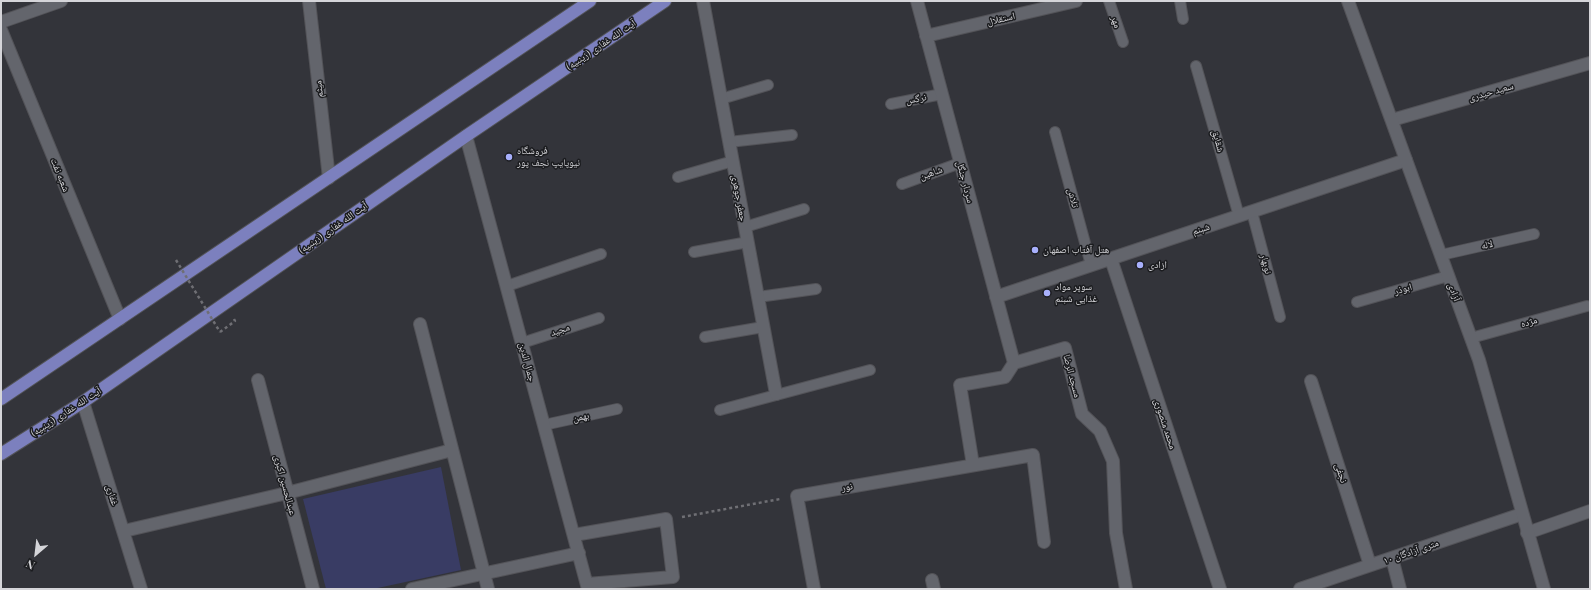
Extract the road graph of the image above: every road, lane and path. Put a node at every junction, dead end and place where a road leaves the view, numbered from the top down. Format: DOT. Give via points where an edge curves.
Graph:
graph roads {
  1 [pos="60,1"];
  2 [pos="309,1"];
  3 [pos="590,1"];
  4 [pos="665,1"];
  5 [pos="703,1"];
  6 [pos="917,1"];
  7 [pos="1076,1"];
  8 [pos="1109,1"];
  9 [pos="1180,1"];
  10 [pos="1348,1"];
  11 [pos="1183,19"];
  12 [pos="1,22"];
  13 [pos="1,30"];
  14 [pos="926,36"];
  15 [pos="1123,42"];
  16 [pos="1590,63"];
  17 [pos="1196,66"];
  18 [pos="768,85"];
  19 [pos="942,94"];
  20 [pos="721,99"];
  21 [pos="891,104"];
  22 [pos="1392,120"];
  23 [pos="1055,132"];
  24 [pos="792,135"];
  25 [pos="466,136"];
  26 [pos="729,142"];
  27 [pos="1406,160"];
  28 [pos="733,161"];
  29 [pos="960,163"];
  30 [pos="678,177"];
  31 [pos="329,178"];
  32 [pos="902,184"];
  33 [pos="804,209"];
  34 [pos="1252,212"];
  35 [pos="1239,216"];
  36 [pos="745,227"];
  37 [pos="1534,234"];
  38 [pos="748,242"];
  39 [pos="694,252"];
  40 [pos="601,254"];
  41 [pos="1441,256"];
  42 [pos="1111,259"];
  43 [pos="176,260"];
  44 [pos="1091,265"];
  45 [pos="1448,276"];
  46 [pos="506,286"];
  47 [pos="816,289"];
  48 [pos="996,296"];
  49 [pos="758,297"];
  50 [pos="1357,302"];
  51 [pos="1587,306"];
  52 [pos="1280,317"];
  53 [pos="599,318"];
  54 [pos="120,319"];
  55 [pos="236,321"];
  56 [pos="420,324"];
  57 [pos="763,327"];
  58 [pos="705,337"];
  59 [pos="1471,338"];
  60 [pos="522,343"];
  61 [pos="1014,363"];
  62 [pos="870,370"];
  63 [pos="258,380"];
  64 [pos="1311,381"];
  65 [pos="776,394"];
  66 [pos="1,399"];
  67 [pos="83,402"];
  68 [pos="617,409"];
  69 [pos="720,410"];
  70 [pos="544,425"];
  71 [pos="452,450"];
  72 [pos="1,454"];
  73 [pos="973,465"];
  74 [pos="287,493"];
  75 [pos="797,496"];
  76 [pos="1590,511"];
  77 [pos="1522,514"];
  78 [pos="666,519"];
  79 [pos="124,531"];
  80 [pos="1527,533"];
  81 [pos="574,535"];
  82 [pos="1044,542"];
  83 [pos="578,553"];
  84 [pos="1392,558"];
  85 [pos="1370,565"];
  86 [pos="484,573"];
  87 [pos="588,586"];
  88 [pos="141,589"];
  89 [pos="313,589"];
  90 [pos="412,589"];
  91 [pos="488,589"];
  92 [pos="814,589"];
  93 [pos="1126,589"];
  94 [pos="1220,589"];
  95 [pos="1300,589"];
  96 [pos="1400,589"];
  97 [pos="1544,589"];
  1 -- 12 [label="street"];
  2 -- 31 [label="street, میثم"];
  3 -- 31 [label="main road"];
  4 -- 25 [label="main road, آیت الله غفاری (زینبیه)"];
  5 -- 20 [label="street, جعفر جوهری"];
  6 -- 14 [label="street, سردار جنگل"];
  7 -- 14 [label="street, استقلال"];
  8 -- 15 [label="lane, مهر"];
  9 -- 11 [label="lane"];
  10 -- 22 [label="street, آزادی"];
  13 -- 54 [label="street, شعبه نفت"];
  14 -- 19 [label="street, سردار جنگل"];
  16 -- 22 [label="street, سعید حیدری"];
  17 -- 35 [label="lane, شقایق"];
  18 -- 20 [label="lane"];
  19 -- 21 [label="lane, نرگس"];
  19 -- 29 [label="street, سردار جنگل"];
  20 -- 26 [label="street, جعفر جوهری"];
  22 -- 27 [label="street, آزادی"];
  23 -- 44 [label="lane, تلاش"];
  24 -- 26 [label="lane"];
  25 -- 46 [label="street, جمال الدین"];
  25 -- 67 [label="main road, آیت الله غفاری (زینبیه)"];
  26 -- 28 [label="street, جعفر جوهری"];
  27 -- 34 [label="street, شبنم"];
  27 -- 41 [label="street, آزادی"];
  28 -- 30 [label="lane"];
  28 -- 36 [label="street, جعفر جوهری"];
  29 -- 32 [label="lane, شاهین"];
  29 -- 48 [label="street, سردار جنگل"];
  31 -- 54 [label="main road"];
  33 -- 36 [label="lane"];
  34 -- 35 [label="street, شبنم"];
  34 -- 52 [label="lane, نوبهار"];
  35 -- 42 [label="street, شبنم"];
  36 -- 38 [label="street, جعفر جوهری"];
  37 -- 41 [label="lane, لاله"];
  38 -- 39 [label="lane"];
  38 -- 49 [label="street, جعفر جوهری"];
  40 -- 46 [label="lane"];
  41 -- 45 [label="street, آزادی"];
  42 -- 44 [label="street, شبنم"];
  42 -- 94 [label="street, محمد منصوری"];
  43 -- 55 [label="path, bridge" via="220,332"];
  44 -- 48 [label="street, شبنم"];
  45 -- 50 [label="lane, ابوذر"];
  45 -- 59 [label="street, آزادی"];
  46 -- 60 [label="street, جمال الدین"];
  47 -- 49 [label="lane"];
  48 -- 61 [label="street, سردار جنگل"];
  49 -- 57 [label="street, جعفر جوهری"];
  51 -- 59 [label="lane, مژده"];
  53 -- 60 [label="lane, مجید"];
  54 -- 66 [label="main road"];
  56 -- 71 [label="street"];
  57 -- 58 [label="lane"];
  57 -- 65 [label="street, جعفر جوهری"];
  59 -- 77 [label="street, آزادی"];
  60 -- 70 [label="street, جمال الدین"];
  61 -- 73 [label="street" via="1005,377 960,386"];
  61 -- 93 [label="street, مسجد الرضا" via="1065,348 1082,414 1100,431 1113,461 1116,533"];
  62 -- 65 [label="lane"];
  63 -- 74 [label="street, عبدالحسین اکبری"];
  64 -- 85 [label="street, نجفی"];
  65 -- 69 [label="lane"];
  67 -- 72 [label="main road, آیت الله غفاری (زینبیه)"];
  67 -- 79 [label="street, غفاری"];
  68 -- 70 [label="lane, بهمن"];
  70 -- 81 [label="street, جمال الدین"];
  71 -- 74 [label="street"];
  71 -- 86 [label="street"];
  73 -- 75 [label="street, نور"];
  73 -- 82 [label="street, نور" via="1033,455"];
  74 -- 79 [label="street"];
  74 -- 89 [label="street, عبدالحسین اکبری"];
  75 -- 78 [label="path"];
  75 -- 92 [label="street"];
  76 -- 80 [label="street"];
  77 -- 80 [label="street, آزادی"];
  77 -- 84 [label="street, ۱۰ متری آزادگان"];
  78 -- 81 [label="street"];
  78 -- 87 [label="street" via="673,577"];
  79 -- 88 [label="street, غفاری"];
  80 -- 97 [label="street, آزادی"];
  81 -- 83 [label="street, جمال الدین"];
  83 -- 86 [label="street"];
  83 -- 87 [label="street, جمال الدین"];
  84 -- 85 [label="street, ۱۰ متری آزادگان"];
  84 -- 96 [label="street"];
  85 -- 95 [label="street, ۱۰ متری آزادگان"];
  86 -- 90 [label="street"];
  86 -- 91 [label="street"];
}
